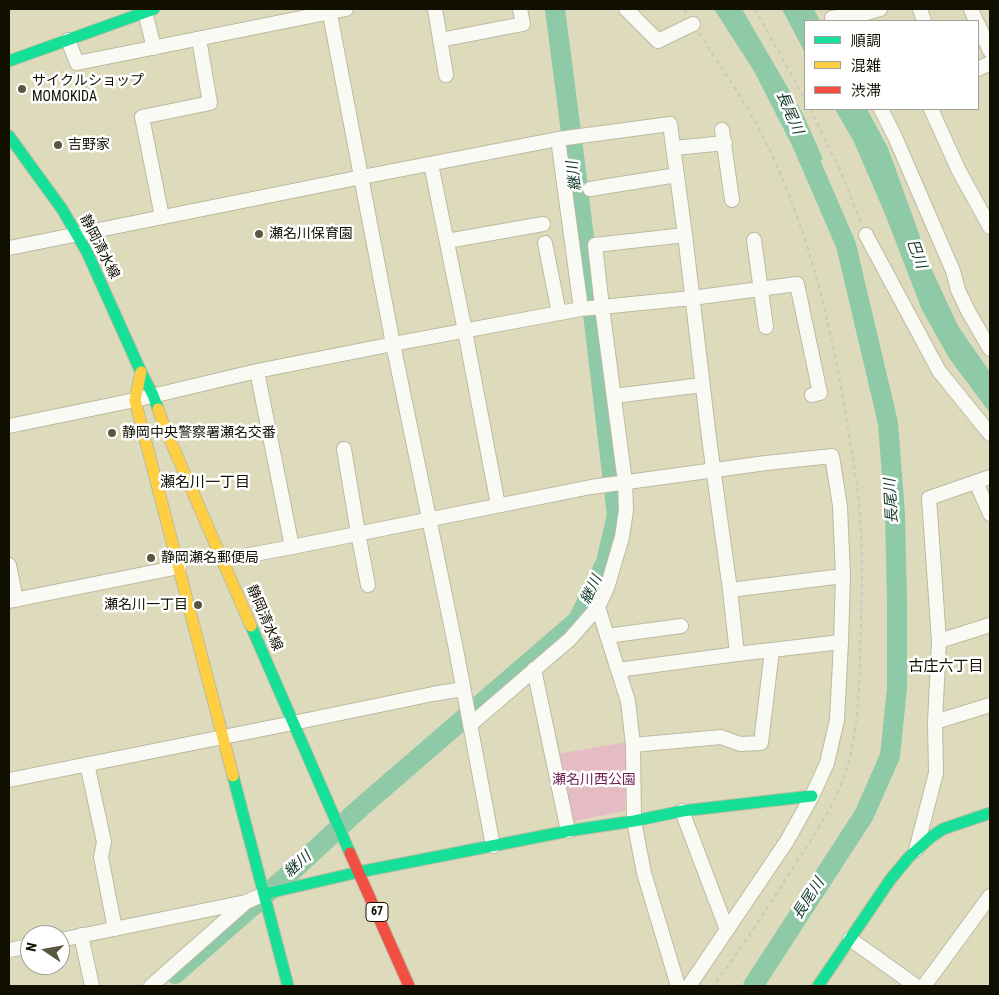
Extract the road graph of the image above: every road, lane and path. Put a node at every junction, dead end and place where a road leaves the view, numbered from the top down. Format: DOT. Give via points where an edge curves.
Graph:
graph roads {
  1 [pos="346,9"];
  2 [pos="435,9"];
  3 [pos="520,9"];
  4 [pos="626,9"];
  5 [pos="684,9"];
  6 [pos="755,9"];
  7 [pos="880,9"];
  8 [pos="151,10"];
  9 [pos="329,10"];
  10 [pos="830,16"];
  11 [pos="693,24"];
  12 [pos="979,27"];
  13 [pos="199,38"];
  14 [pos="68,40"];
  15 [pos="440,40"];
  16 [pos="154,48"];
  17 [pos="990,51"];
  18 [pos="9,61"];
  19 [pos="446,75"];
  20 [pos="804,97"];
  21 [pos="810,110"];
  22 [pos="882,110"];
  23 [pos="931,110"];
  24 [pos="9,136"];
  25 [pos="558,139"];
  26 [pos="674,148"];
  27 [pos="23,156"];
  28 [pos="9,158"];
  29 [pos="431,164"];
  30 [pos="677,176"];
  31 [pos="362,177"];
  32 [pos="590,189"];
  33 [pos="732,200"];
  34 [pos="162,217"];
  35 [pos="543,224"];
  36 [pos="990,227"];
  37 [pos="77,234"];
  38 [pos="685,235"];
  39 [pos="866,235"];
  40 [pos="754,240"];
  41 [pos="447,241"];
  42 [pos="546,243"];
  43 [pos="9,248"];
  44 [pos="761,289"];
  45 [pos="692,298"];
  46 [pos="602,307"];
  47 [pos="581,309"];
  48 [pos="559,313"];
  49 [pos="766,327"];
  50 [pos="465,331"];
  51 [pos="393,344"];
  52 [pos="990,349"];
  53 [pos="257,371"];
  54 [pos="140,372"];
  55 [pos="702,385"];
  56 [pos="812,394"];
  57 [pos="153,395"];
  58 [pos="622,395"];
  59 [pos="135,400"];
  60 [pos="9,426"];
  61 [pos="990,434"];
  62 [pos="344,449"];
  63 [pos="714,471"];
  64 [pos="990,477"];
  65 [pos="625,482"];
  66 [pos="976,482"];
  67 [pos="498,505"];
  68 [pos="990,514"];
  69 [pos="429,519"];
  70 [pos="358,533"];
  71 [pos="292,547"];
  72 [pos="223,560"];
  73 [pos="9,565"];
  74 [pos="179,567"];
  75 [pos="843,576"];
  76 [pos="368,585"];
  77 [pos="730,590"];
  78 [pos="12,601"];
  79 [pos="598,607"];
  80 [pos="990,625"];
  81 [pos="681,626"];
  82 [pos="607,636"];
  83 [pos="939,641"];
  84 [pos="841,642"];
  85 [pos="772,650"];
  86 [pos="737,654"];
  87 [pos="534,669"];
  88 [pos="618,670"];
  89 [pos="463,689"];
  90 [pos="990,704"];
  91 [pos="935,722"];
  92 [pos="293,723"];
  93 [pos="470,726"];
  94 [pos="222,737"];
  95 [pos="633,745"];
  96 [pos="87,764"];
  97 [pos="9,780"];
  98 [pos="812,796"];
  99 [pos="682,811"];
  100 [pos="990,813"];
  101 [pos="634,821"];
  102 [pos="568,831"];
  103 [pos="493,846"];
  104 [pos="916,850"];
  105 [pos="359,872"];
  106 [pos="264,894"];
  107 [pos="990,896"];
  108 [pos="246,902"];
  109 [pos="115,928"];
  110 [pos="728,930"];
  111 [pos="81,935"];
  112 [pos="70,938"];
  113 [pos="850,939"];
  114 [pos="92,986"];
  115 [pos="151,986"];
  116 [pos="288,986"];
  117 [pos="409,986"];
  118 [pos="678,986"];
  119 [pos="689,986"];
  120 [pos="713,986"];
  121 [pos="818,986"];
  122 [pos="916,986"];
  123 [pos="924,986"];
  1 -- 9 [label="street"];
  2 -- 15 [label="street"];
  3 -- 15 [label="street" via="523,24"];
  4 -- 11 [label="street" via="658,41"];
  5 -- 11 [label="path"];
  6 -- 20 [label="path"];
  7 -- 10 [label="street"];
  8 -- 14 [label="street"];
  8 -- 16 [label="street"];
  9 -- 13 [label="street"];
  9 -- 31 [label="street"];
  11 -- 120 [label="path" via="760,130 791,198 808,248 840,378 859,505 862,589 856,726 843,779 822,822 737,955"];
  12 -- 17 [label="street"];
  13 -- 16 [label="street"];
  13 -- 34 [label="street" via="210,103 142,117"];
  14 -- 16 [label="street" via="77,63"];
  14 -- 18 [label="street"];
  15 -- 19 [label="street"];
  21 -- 39 [label="path" via="841,172"];
  22 -- 52 [label="street" via="953,270 958,290"];
  23 -- 36 [label="street" via="959,172"];
  24 -- 27 [label="street, 静岡清水線 / 67"];
  25 -- 26 [label="street" via="670,124"];
  25 -- 29 [label="street"];
  25 -- 47 [label="street"];
  26 -- 30 [label="street"];
  26 -- 33 [label="street" via="723,136"];
  27 -- 28 [label="street"];
  27 -- 37 [label="street, 静岡清水線 / 67"];
  29 -- 31 [label="street"];
  29 -- 41 [label="street"];
  30 -- 32 [label="street"];
  30 -- 38 [label="street"];
  31 -- 34 [label="street"];
  31 -- 51 [label="street"];
  34 -- 37 [label="street"];
  35 -- 41 [label="street"];
  37 -- 43 [label="street"];
  37 -- 54 [label="street, 静岡清水線 / 67"];
  38 -- 45 [label="street"];
  38 -- 46 [label="street" via="595,245"];
  39 -- 61 [label="street" via="940,371"];
  40 -- 44 [label="street"];
  41 -- 50 [label="street"];
  42 -- 48 [label="street"];
  44 -- 45 [label="street"];
  44 -- 49 [label="street"];
  44 -- 56 [label="street" via="797,284 820,393"];
  45 -- 46 [label="street"];
  45 -- 55 [label="street"];
  46 -- 47 [label="street"];
  46 -- 65 [label="street"];
  47 -- 48 [label="street"];
  48 -- 50 [label="street"];
  50 -- 51 [label="street"];
  50 -- 67 [label="street"];
  51 -- 53 [label="street"];
  51 -- 69 [label="street"];
  53 -- 57 [label="street"];
  53 -- 71 [label="street"];
  54 -- 57 [label="street, 静岡清水線 / 67"];
  54 -- 59 [label="street"];
  55 -- 58 [label="street"];
  55 -- 63 [label="street"];
  57 -- 59 [label="street"];
  57 -- 72 [label="street, 静岡清水線 / 67"];
  59 -- 60 [label="street"];
  59 -- 74 [label="street"];
  62 -- 70 [label="street"];
  63 -- 65 [label="street"];
  63 -- 75 [label="street" via="832,456 840,506"];
  63 -- 77 [label="street"];
  64 -- 66 [label="street"];
  65 -- 67 [label="street"];
  65 -- 79 [label="street" via="626,510 622,537"];
  66 -- 68 [label="street"];
  66 -- 83 [label="street" via="929,498"];
  67 -- 69 [label="street"];
  69 -- 70 [label="street"];
  69 -- 89 [label="street"];
  70 -- 71 [label="street"];
  70 -- 76 [label="street"];
  71 -- 72 [label="street"];
  72 -- 92 [label="street, 静岡清水線 / 67"];
  73 -- 78 [label="street"];
  74 -- 78 [label="street"];
  74 -- 94 [label="street"];
  75 -- 77 [label="street"];
  75 -- 84 [label="street"];
  77 -- 86 [label="street"];
  79 -- 82 [label="street"];
  79 -- 87 [label="street" via="570,639"];
  80 -- 83 [label="street"];
  81 -- 82 [label="street"];
  82 -- 88 [label="street"];
  83 -- 91 [label="street"];
  84 -- 85 [label="street"];
  84 -- 98 [label="street" via="837,720 828,764"];
  85 -- 86 [label="street"];
  85 -- 95 [label="street" via="761,743 740,744 721,737"];
  86 -- 88 [label="street"];
  87 -- 93 [label="street"];
  87 -- 102 [label="street"];
  88 -- 95 [label="street" via="628,701"];
  89 -- 92 [label="street"];
  89 -- 93 [label="street"];
  90 -- 91 [label="street"];
  91 -- 104 [label="street" via="936,773"];
  92 -- 94 [label="street"];
  92 -- 105 [label="street, 静岡清水線 / 67"];
  93 -- 103 [label="street"];
  94 -- 96 [label="street"];
  94 -- 106 [label="street"];
  95 -- 101 [label="street"];
  96 -- 97 [label="street"];
  96 -- 109 [label="street" via="104,842 101,857"];
  98 -- 99 [label="street"];
  98 -- 110 [label="street" via="787,841"];
  99 -- 101 [label="street"];
  99 -- 110 [label="street"];
  100 -- 104 [label="street" via="944,829"];
  101 -- 102 [label="street"];
  101 -- 118 [label="street" via="644,873"];
  102 -- 103 [label="street"];
  103 -- 105 [label="street"];
  104 -- 113 [label="street" via="892,876"];
  105 -- 106 [label="street"];
  105 -- 117 [label="street, 静岡清水線 / 67"];
  106 -- 108 [label="street"];
  106 -- 116 [label="street"];
  107 -- 123 [label="street"];
  108 -- 109 [label="street"];
  108 -- 115 [label="street"];
  109 -- 111 [label="street"];
  110 -- 119 [label="street"];
  111 -- 112 [label="street"];
  111 -- 114 [label="street"];
  113 -- 121 [label="street"];
  113 -- 122 [label="street"];
}
